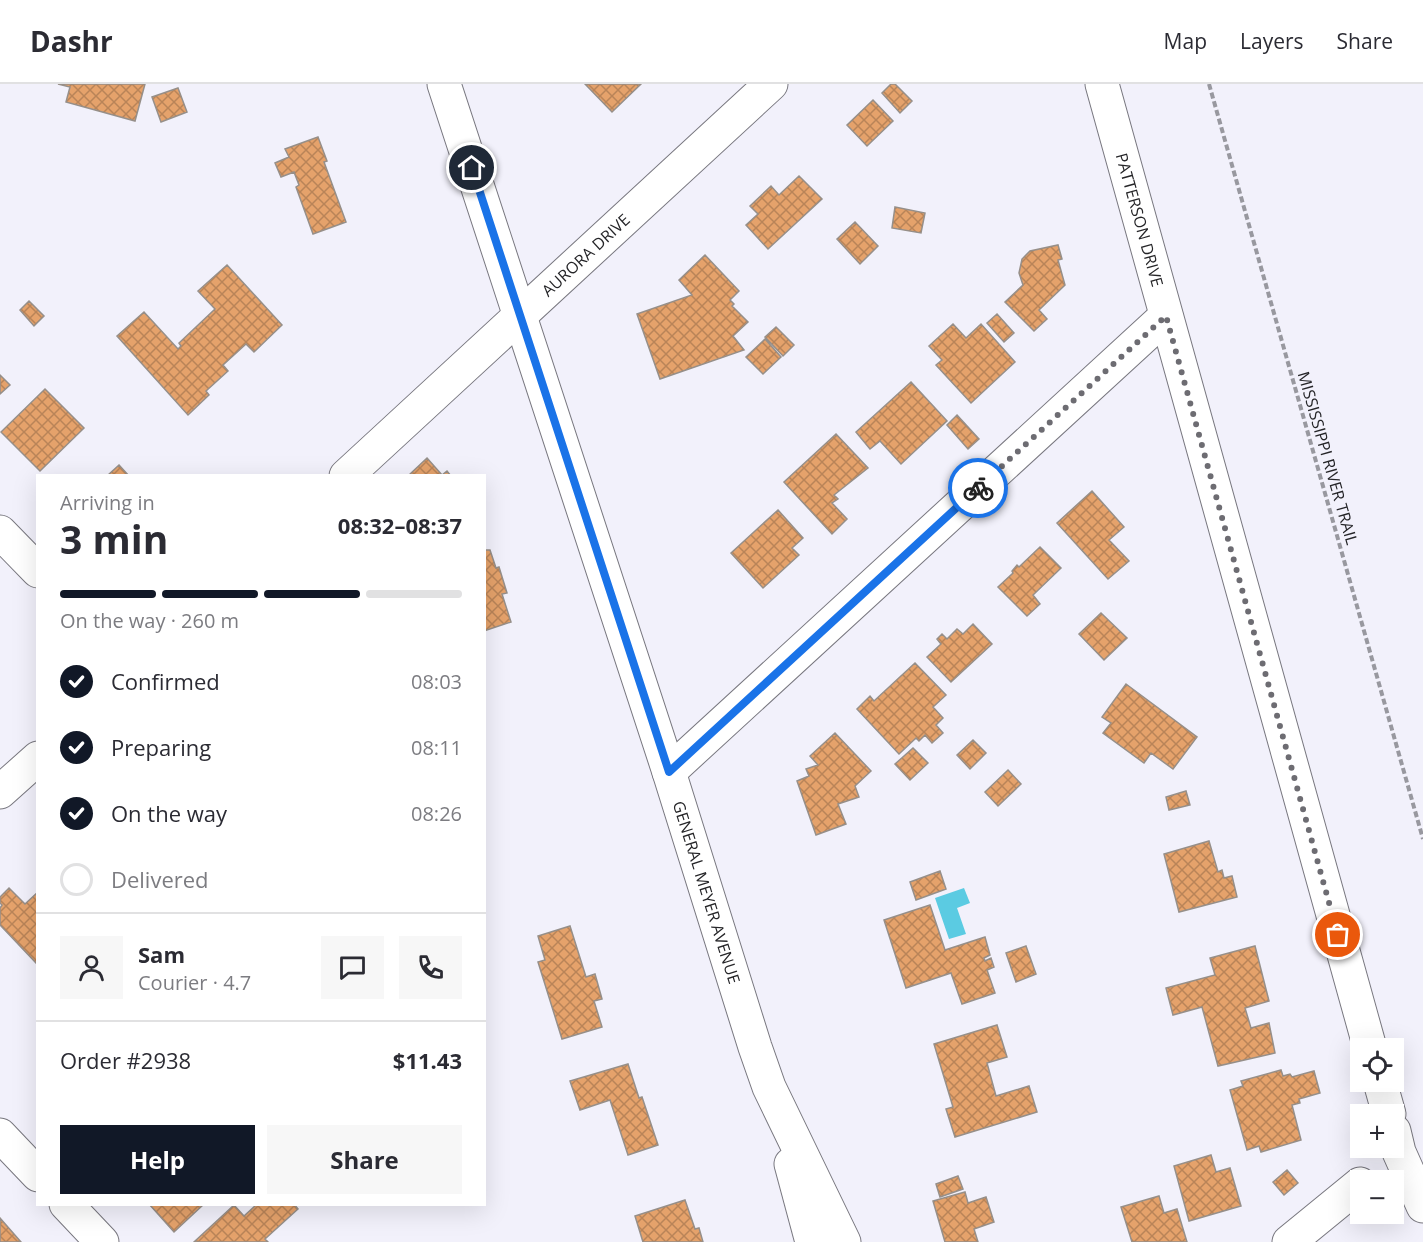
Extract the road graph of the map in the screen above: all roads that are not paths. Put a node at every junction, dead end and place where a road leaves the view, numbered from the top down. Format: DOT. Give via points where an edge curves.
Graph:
graph roads {
  1 [pos="444,84"];
  2 [pos="771,84"];
  3 [pos="1102,84"];
  4 [pos="520,314"];
  5 [pos="1166,316"];
  6 [pos="348,474"];
  7 [pos="0,532"];
  8 [pos="36,570"];
  9 [pos="36,760"];
  10 [pos="669,772"];
  11 [pos="0,792"];
  12 [pos="1367,1038"];
  13 [pos="770,1087"];
  14 [pos="0,1135"];
  15 [pos="1383,1158"];
  16 [pos="1403,1158"];
  17 [pos="1372,1170"];
  18 [pos="36,1173"];
  19 [pos="1350,1192"];
  20 [pos="68,1206"];
  21 [pos="1423,1206"];
  22 [pos="102,1242"];
  23 [pos="812,1242"];
  24 [pos="844,1242"];
  25 [pos="1289,1242"];
  1 -- 4 [label="street, GENERAL MEYER AVENUE"];
  2 -- 4 [label="street, AURORA DRIVE"];
  3 -- 5 [label="street, PATTERSON DRIVE"];
  4 -- 6 [label="street, AURORA DRIVE"];
  4 -- 10 [label="street, GENERAL MEYER AVENUE"];
  5 -- 10 [label="street"];
  5 -- 12 [label="street, PATTERSON DRIVE"];
  7 -- 8 [label="street"];
  9 -- 11 [label="street"];
  10 -- 13 [label="street, GENERAL MEYER AVENUE" via="754,1047"];
  13 -- 23 [label="street, GENERAL MEYER AVENUE"];
  13 -- 24 [label="street, GENERAL MEYER AVENUE"];
  14 -- 18 [label="street"];
  15 -- 17 [label="street"];
  16 -- 21 [label="street"];
  19 -- 25 [label="street"];
  20 -- 22 [label="street"];
}
